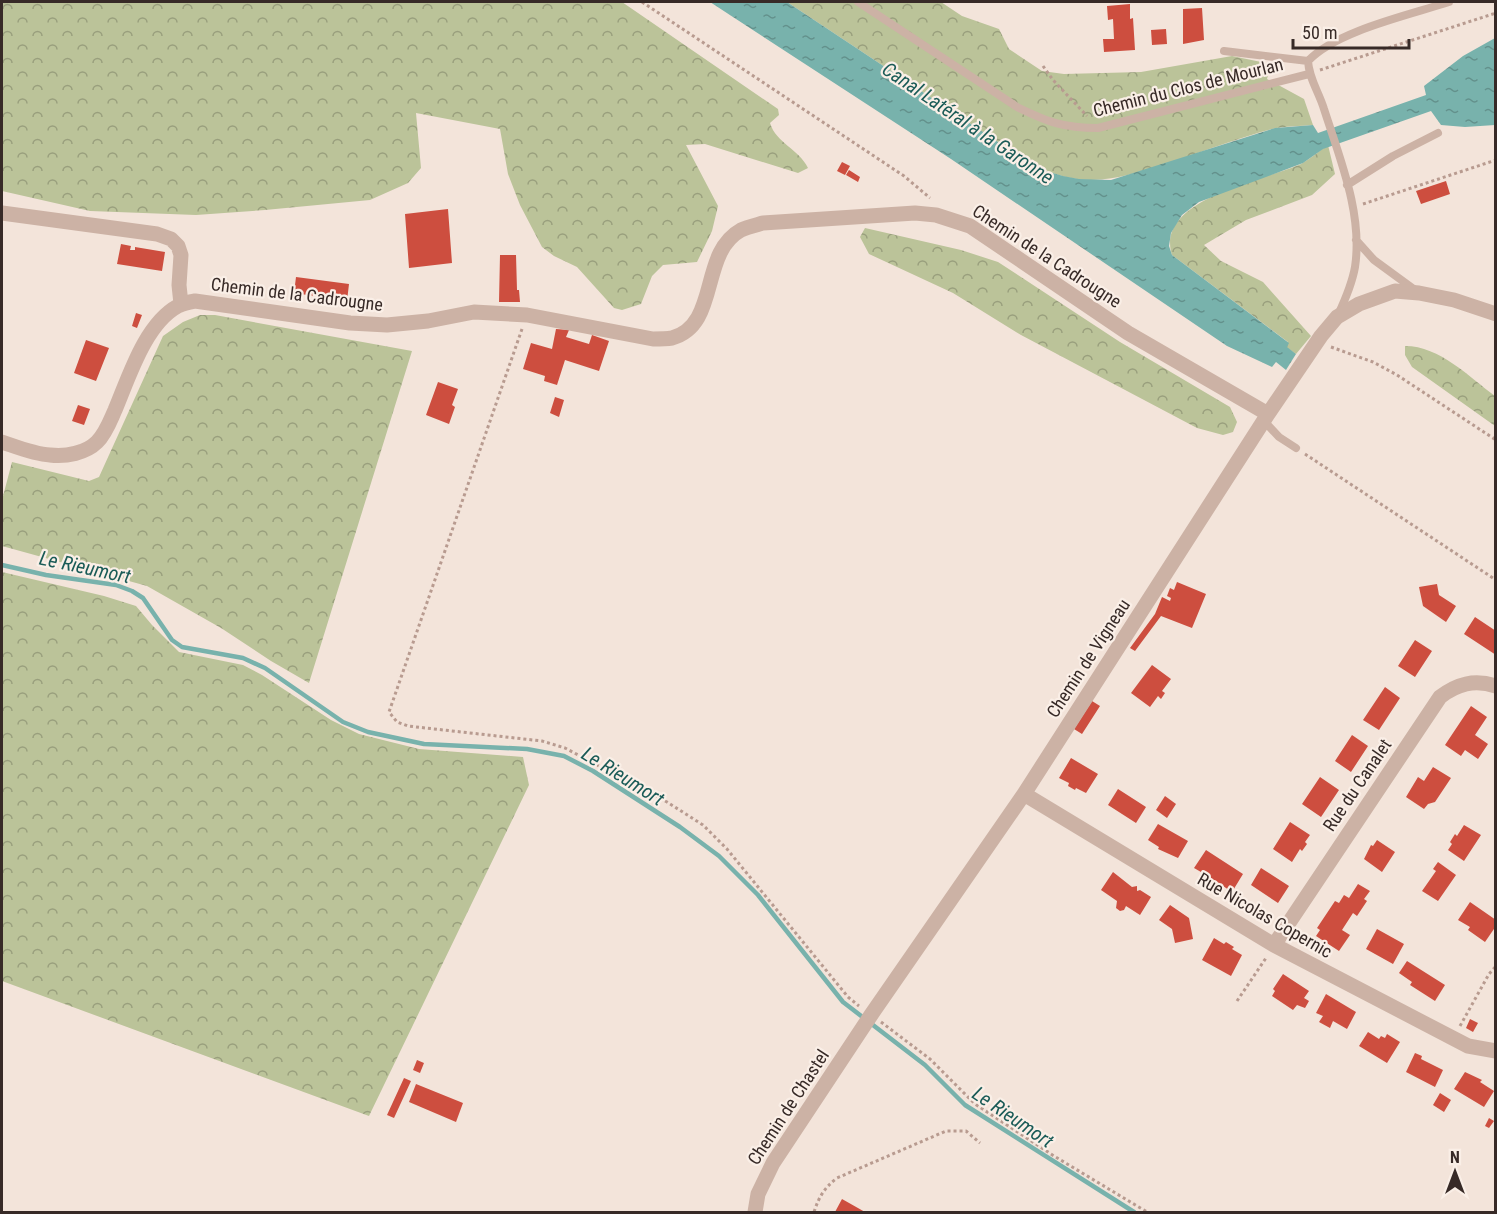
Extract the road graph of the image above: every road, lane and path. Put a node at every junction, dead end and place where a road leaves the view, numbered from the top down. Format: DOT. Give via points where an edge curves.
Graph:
graph roads {
  1 [pos="642,2"];
  2 [pos="858,2"];
  3 [pos="1449,2"];
  4 [pos="1496,13"];
  5 [pos="1224,51"];
  6 [pos="1308,61"];
  7 [pos="1043,66"];
  8 [pos="1308,74"];
  9 [pos="1098,128"];
  10 [pos="1438,133"];
  11 [pos="1496,160"];
  12 [pos="1347,185"];
  13 [pos="1352,207"];
  14 [pos="2,213"];
  15 [pos="953,219"];
  16 [pos="1356,240"];
  17 [pos="1419,293"];
  18 [pos="181,304"];
  19 [pos="1496,314"];
  20 [pos="527,315"];
  21 [pos="1337,317"];
  22 [pos="1326,345"];
  23 [pos="1266,417"];
  24 [pos="1496,440"];
  25 [pos="2,442"];
  26 [pos="1296,448"];
  27 [pos="1496,580"];
  28 [pos="1496,686"];
  29 [pos="1024,794"];
  30 [pos="1274,945"];
  31 [pos="1496,966"];
  32 [pos="1237,1001"];
  33 [pos="868,1020"];
  34 [pos="1453,1038"];
  35 [pos="1496,1051"];
  36 [pos="980,1143"];
  37 [pos="755,1212"];
  38 [pos="814,1212"];
  39 [pos="1147,1212"];
  1 -- 15 [label="path" via="904,176"];
  2 -- 9 [label="lane, Chemin du Clos de Mourlan" via="1017,107 1072,128"];
  3 -- 6 [label="lane" via="1356,32"];
  4 -- 8 [label="path"];
  5 -- 6 [label="lane"];
  6 -- 8 [label="lane"];
  7 -- 9 [label="path"];
  8 -- 9 [label="lane, Chemin du Clos de Mourlan"];
  8 -- 12 [label="lane" via="1320,96"];
  10 -- 12 [label="lane"];
  11 -- 13 [label="path"];
  12 -- 13 [label="lane"];
  13 -- 16 [label="lane"];
  14 -- 18 [label="street" via="171,239 181,255"];
  15 -- 20 [label="street, Chemin de la Cadrougne" via="915,213 763,223 741,230 719,254 699,318 688,330 672,338 653,339"];
  15 -- 23 [label="street, Chemin de la Cadrougne" via="970,226 1128,333"];
  16 -- 17 [label="lane" via="1374,260"];
  16 -- 21 [label="lane" via="1353,275"];
  17 -- 19 [label="street"];
  17 -- 21 [label="street" via="1395,291"];
  18 -- 20 [label="street, Chemin de la Cadrougne" via="195,301 387,325 474,312"];
  18 -- 25 [label="street" via="163,318 144,345 97,442 84,451 49,455"];
  20 -- 33 [label="path" via="389,712 397,722 408,726 542,741 565,748 703,825"];
  21 -- 23 [label="street, Chemin de Vigneau"];
  22 -- 24 [label="path" via="1397,375"];
  23 -- 26 [label="lane" via="1279,437"];
  23 -- 29 [label="street, Chemin de Vigneau"];
  26 -- 27 [label="path"];
  28 -- 30 [label="street, Rue du Canalet" via="1465,683 1440,697"];
  29 -- 30 [label="street, Rue Nicolas Copernic"];
  29 -- 33 [label="street, Chemin de Vigneau"];
  30 -- 32 [label="path"];
  30 -- 34 [label="street, Rue Nicolas Copernic"];
  31 -- 34 [label="path"];
  33 -- 37 [label="street, Chemin de Chastel" via="773,1163 758,1194"];
  33 -- 39 [label="path" via="930,1059 975,1104"];
  34 -- 35 [label="street, Rue Nicolas Copernic" via="1468,1046"];
  36 -- 38 [label="path" via="966,1131 946,1131 837,1178 825,1187"];
}
